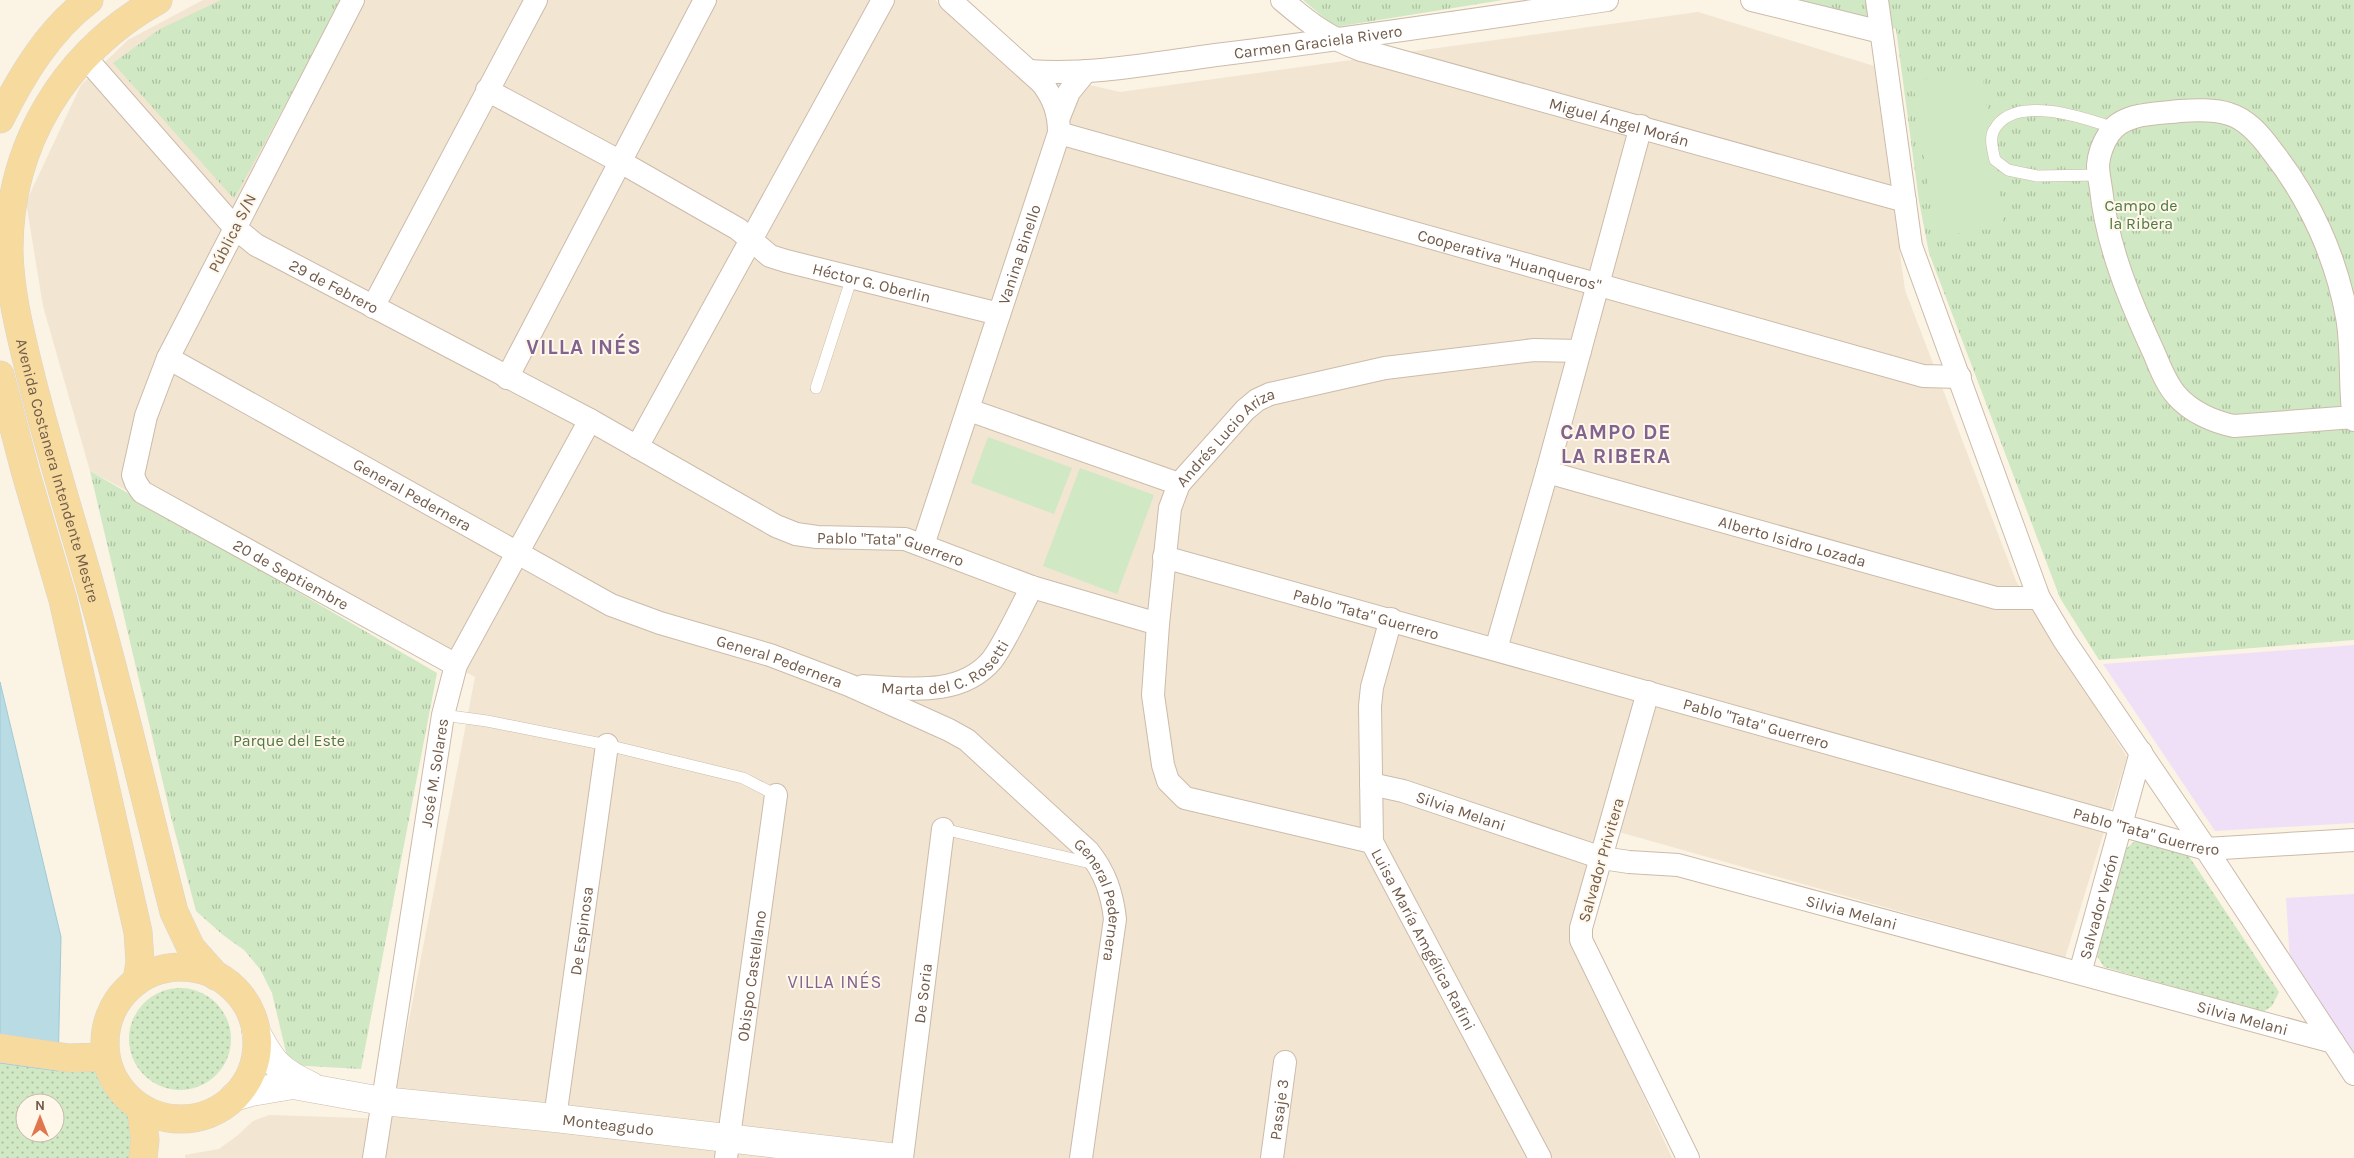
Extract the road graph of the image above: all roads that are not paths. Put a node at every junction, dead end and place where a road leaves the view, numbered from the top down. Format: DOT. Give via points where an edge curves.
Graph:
graph roads {
  1 [pos="89,0"];
  2 [pos="158,0"];
  3 [pos="353,0"];
  4 [pos="536,0"];
  5 [pos="705,0"];
  6 [pos="883,0"];
  7 [pos="950,0"];
  8 [pos="1282,0"];
  9 [pos="1608,0"];
  10 [pos="1752,0"];
  11 [pos="1877,0"];
  12 [pos="1420,28"];
  13 [pos="1881,32"];
  14 [pos="1334,40"];
  15 [pos="84,56"];
  16 [pos="1426,68"];
  17 [pos="1029,71"];
  18 [pos="1086,71"];
  19 [pos="486,90"];
  20 [pos="0,119"];
  21 [pos="1060,125"];
  22 [pos="1641,126"];
  23 [pos="2114,128"];
  24 [pos="619,161"];
  25 [pos="2099,175"];
  26 [pos="1905,201"];
  27 [pos="235,228"];
  28 [pos="750,240"];
  29 [pos="852,277"];
  30 [pos="1597,286"];
  31 [pos="373,307"];
  32 [pos="1000,314"];
  33 [pos="1580,351"];
  34 [pos="168,358"];
  35 [pos="0,375"];
  36 [pos="1960,377"];
  37 [pos="507,378"];
  38 [pos="816,388"];
  39 [pos="969,410"];
  40 [pos="2354,418"];
  41 [pos="590,420"];
  42 [pos="637,447"];
  43 [pos="1547,472"];
  44 [pos="133,475"];
  45 [pos="1179,484"];
  46 [pos="923,545"];
  47 [pos="517,554"];
  48 [pos="1164,556"];
  49 [pos="1032,587"];
  50 [pos="2039,598"];
  51 [pos="1391,619"];
  52 [pos="1158,624"];
  53 [pos="1496,649"];
  54 [pos="456,665"];
  55 [pos="849,685"];
  56 [pos="1648,692"];
  57 [pos="443,715"];
  58 [pos="607,745"];
  59 [pos="2141,752"];
  60 [pos="1371,784"];
  61 [pos="776,795"];
  62 [pos="2121,826"];
  63 [pos="943,829"];
  64 [pos="2354,840"];
  65 [pos="1372,842"];
  66 [pos="2206,849"];
  67 [pos="1602,858"];
  68 [pos="1100,865"];
  69 [pos="2080,973"];
  70 [pos="216,976"];
  71 [pos="138,980"];
  72 [pos="256,1032"];
  73 [pos="2333,1042"];
  74 [pos="0,1048"];
  75 [pos="105,1057"];
  76 [pos="1284,1062"];
  77 [pos="2354,1074"];
  78 [pos="317,1088"];
  79 [pos="234,1097"];
  80 [pos="382,1101"];
  81 [pos="141,1108"];
  82 [pos="555,1118"];
  83 [pos="727,1148"];
  84 [pos="143,1158"];
  85 [pos="374,1158"];
  86 [pos="897,1158"];
  87 [pos="902,1158"];
  88 [pos="1081,1158"];
  89 [pos="1272,1158"];
  90 [pos="1540,1158"];
  91 [pos="1688,1158"];
  1 -- 20 [label="main road" via="59,28 31,62"];
  2 -- 15 [label="main road, Avenida Costanera Intendente Mestre" via="120,23"];
  3 -- 27 [label="street, Pública S/N"];
  4 -- 19 [label="street"];
  5 -- 24 [label="street"];
  6 -- 28 [label="street"];
  7 -- 17 [label="street"];
  8 -- 14 [label="street, Miguel Ángel Morán"];
  9 -- 12 [label="street, Carmen Graciela Rivero"];
  10 -- 13 [label="street"];
  11 -- 13 [label="street"];
  12 -- 14 [label="street, Carmen Graciela Rivero"];
  12 -- 16 [label="street" via="1413,46"];
  13 -- 26 [label="street"];
  14 -- 16 [label="street, Miguel Ángel Morán"];
  14 -- 18 [label="street, Carmen Graciela Rivero"];
  15 -- 27 [label="street, 29 de Febrero"];
  15 -- 70 [label="main road, Avenida Costanera Intendente Mestre" via="49,102 24,157 14,202 9,251 12,291 41,418 96,605 174,912 191,948"];
  16 -- 22 [label="street, Miguel Ángel Morán"];
  17 -- 18 [label="street, Carmen Graciela Rivero" via="1060,74"];
  17 -- 21 [label="street" via="1050,94"];
  18 -- 21 [label="street, Vanina Binello" via="1069,92"];
  19 -- 24 [label="street, Héctor G. Oberlin"];
  19 -- 31 [label="street"];
  21 -- 30 [label="street, Cooperativa \"Huanqueros\""];
  21 -- 32 [label="street, Vanina Binello"];
  22 -- 26 [label="street, Miguel Ángel Morán"];
  22 -- 30 [label="street"];
  23 -- 25 [label="street" via="2102,147"];
  23 -- 25 [label="lane" via="2061,113 2033,110 2005,118 1994,130 1992,146 1995,160 2008,170 2037,176"];
  23 -- 40 [label="street" via="2141,115 2208,111 2230,114 2242,120 2266,142 2304,197 2334,265 2347,320"];
  24 -- 28 [label="street, Héctor G. Oberlin" via="738,229"];
  24 -- 37 [label="street"];
  25 -- 40 [label="street" via="2103,207 2117,259 2144,332 2177,396 2202,415 2234,426"];
  26 -- 36 [label="street" via="1914,256"];
  27 -- 31 [label="street, 29 de Febrero" via="256,245"];
  27 -- 34 [label="street, Pública S/N"];
  28 -- 29 [label="street, Héctor G. Oberlin" via="770,256"];
  28 -- 42 [label="street"];
  29 -- 32 [label="street, Héctor G. Oberlin"];
  29 -- 38 [label="lane"];
  30 -- 33 [label="street"];
  30 -- 36 [label="street, Cooperativa \"Huanqueros\"" via="1922,376"];
  31 -- 37 [label="street, 29 de Febrero"];
  32 -- 39 [label="street, Vanina Binello"];
  33 -- 43 [label="street"];
  33 -- 45 [label="street, Andrés Lucio Ariza" via="1534,350 1385,368 1270,394 1245,410"];
  34 -- 44 [label="street, Pública S/N" via="146,416"];
  34 -- 47 [label="street, General Pedernera"];
  35 -- 71 [label="main road, Avenida Costanera Intendente Mestre" via="68,619 138,932"];
  36 -- 50 [label="street"];
  37 -- 41 [label="street, 29 de Febrero"];
  39 -- 45 [label="street"];
  39 -- 46 [label="street, Vanina Binello"];
  41 -- 42 [label="street, 29 de Febrero"];
  41 -- 47 [label="street, José M. Solares"];
  42 -- 46 [label="street, Pablo \"Tata\" Guerrero" via="776,526 796,534 905,539"];
  43 -- 50 [label="street, Alberto Isidro Lozada" via="1996,598"];
  43 -- 53 [label="street"];
  44 -- 54 [label="street, 20 de Septiembre" via="142,492"];
  45 -- 48 [label="street, Andrés Lucio Ariza" via="1170,508"];
  46 -- 49 [label="street, Pablo \"Tata\" Guerrero"];
  47 -- 54 [label="street, José M. Solares"];
  47 -- 55 [label="street, General Pedernera" via="630,613 770,655"];
  48 -- 51 [label="street, Pablo \"Tata\" Guerrero"];
  48 -- 52 [label="street, Andrés Lucio Ariza"];
  49 -- 52 [label="street, Pablo \"Tata\" Guerrero"];
  49 -- 55 [label="street, Marta del C. Rosetti" via="992,660 975,676 952,685 920,689"];
  50 -- 59 [label="street"];
  51 -- 53 [label="street, Pablo \"Tata\" Guerrero"];
  51 -- 60 [label="street, Luisa María Amgélica Rafini" via="1372,687"];
  52 -- 65 [label="street, Andrés Lucio Ariza" via="1155,716 1163,765 1173,788 1185,798"];
  53 -- 56 [label="street, Pablo \"Tata\" Guerrero"];
  54 -- 57 [label="street, José M. Solares"];
  55 -- 68 [label="street, General Pedernera" via="967,740"];
  56 -- 62 [label="street, Pablo \"Tata\" Guerrero"];
  56 -- 67 [label="street, Salvador Privitera"];
  57 -- 58 [label="lane"];
  57 -- 80 [label="street, José M. Solares"];
  58 -- 61 [label="lane" via="743,778"];
  58 -- 82 [label="street, De Espinosa"];
  59 -- 62 [label="street, Salvador Verón"];
  59 -- 66 [label="street"];
  60 -- 65 [label="street, Luisa María Amgélica Rafini"];
  60 -- 67 [label="street, Silvia Melani" via="1403,791"];
  61 -- 83 [label="street, Obispo Castellano"];
  62 -- 66 [label="street, Pablo \"Tata\" Guerrero"];
  62 -- 69 [label="street, Salvador Verón"];
  63 -- 68 [label="lane"];
  63 -- 87 [label="street, De Soria"];
  64 -- 66 [label="street, Pablo \"Tata\" Guerrero"];
  65 -- 90 [label="street, Luisa María Amgélica Rafini"];
  66 -- 73 [label="street"];
  67 -- 69 [label="street, Silvia Melani" via="1678,865"];
  67 -- 91 [label="street, Salvador Privitera" via="1581,928 1581,940"];
  68 -- 88 [label="street, General Pedernera" via="1111,894 1115,919"];
  69 -- 73 [label="street, Silvia Melani"];
  70 -- 71 [label="main road" via="196,969 176,968 156,971"];
  70 -- 72 [label="main road" via="240,996 249,1009"];
  71 -- 75 [label="main road" via="120,998 108,1020"];
  72 -- 78 [label="street, Monteagudo" via="270,1058 288,1076"];
  72 -- 79 [label="main road" via="256,1055 249,1077"];
  73 -- 77 [label="street"];
  74 -- 75 [label="main road" via="69,1058"];
  75 -- 81 [label="main road" via="122,1091"];
  76 -- 89 [label="street, Pasaje 3"];
  78 -- 79 [label="street, Monteagudo" via="293,1085"];
  78 -- 80 [label="street, Monteagudo"];
  79 -- 81 [label="main road" via="214,1111 190,1119 164,1118"];
  80 -- 82 [label="street, Monteagudo"];
  80 -- 85 [label="street, José M. Solares"];
  81 -- 84 [label="main road"];
  82 -- 83 [label="street, Monteagudo"];
  83 -- 86 [label="street, Monteagudo"];
}
